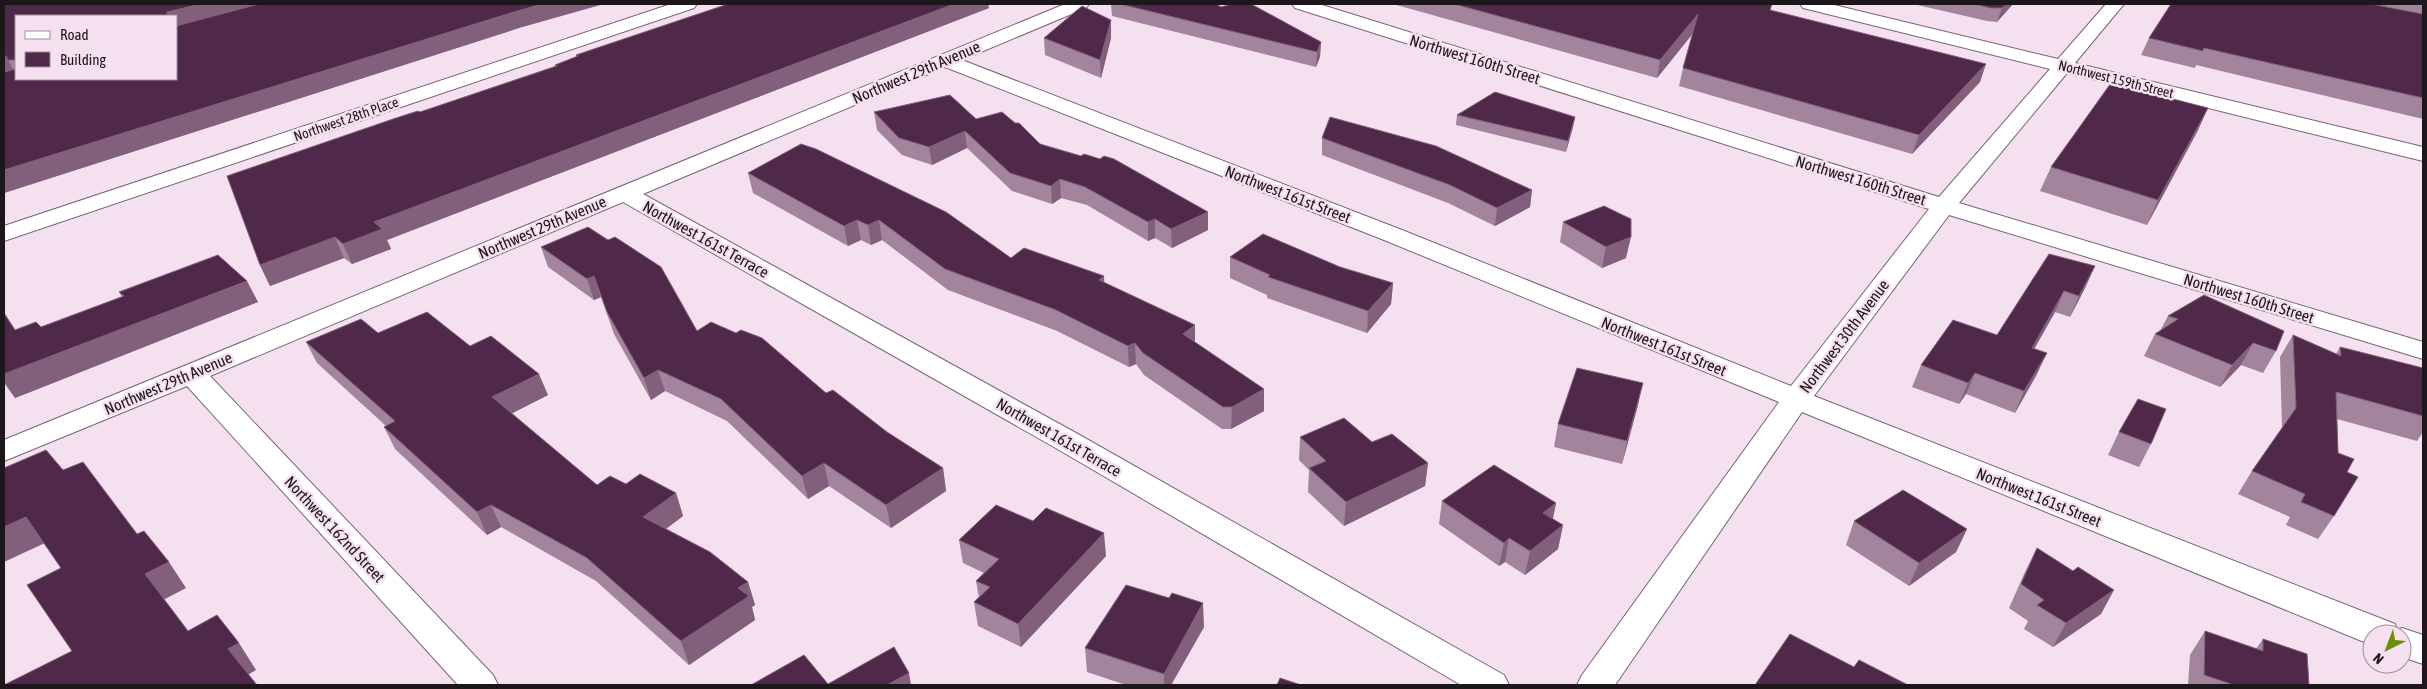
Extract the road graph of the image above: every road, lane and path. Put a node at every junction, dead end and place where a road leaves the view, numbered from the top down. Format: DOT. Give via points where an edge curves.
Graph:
graph roads {
  1 [pos="688,4"];
  2 [pos="1080,4"];
  3 [pos="1301,4"];
  4 [pos="1808,4"];
  5 [pos="2115,4"];
  6 [pos="944,60"];
  7 [pos="2063,66"];
  8 [pos="2423,154"];
  9 [pos="624,193"];
  10 [pos="1944,206"];
  11 [pos="4,234"];
  12 [pos="2423,351"];
  13 [pos="190,373"];
  14 [pos="1796,400"];
  15 [pos="4,451"];
  16 [pos="2362,626"];
  17 [pos="480,685"];
  18 [pos="1492,685"];
  19 [pos="1595,685"];
  1 -- 11 [label="street, Northwest 28th Place"];
  2 -- 6 [label="street, Northwest 29th Avenue"];
  3 -- 10 [label="street, Northwest 160th Street"];
  4 -- 7 [label="street, Northwest 159th Street"];
  5 -- 7 [label="street, Northwest 30th Avenue"];
  6 -- 9 [label="street, Northwest 29th Avenue"];
  6 -- 14 [label="street, Northwest 161st Street" via="1393,235"];
  7 -- 8 [label="street, Northwest 159th Street"];
  7 -- 10 [label="street, Northwest 30th Avenue"];
  9 -- 13 [label="street, Northwest 29th Avenue"];
  9 -- 18 [label="street, Northwest 161st Terrace" via="1065,440"];
  10 -- 12 [label="street, Northwest 160th Street"];
  10 -- 14 [label="street, Northwest 30th Avenue"];
  13 -- 15 [label="street, Northwest 29th Avenue"];
  13 -- 17 [label="street, Northwest 162nd Street"];
  14 -- 16 [label="street, Northwest 161st Street"];
  14 -- 19 [label="street, Northwest 30th Avenue"];
}
